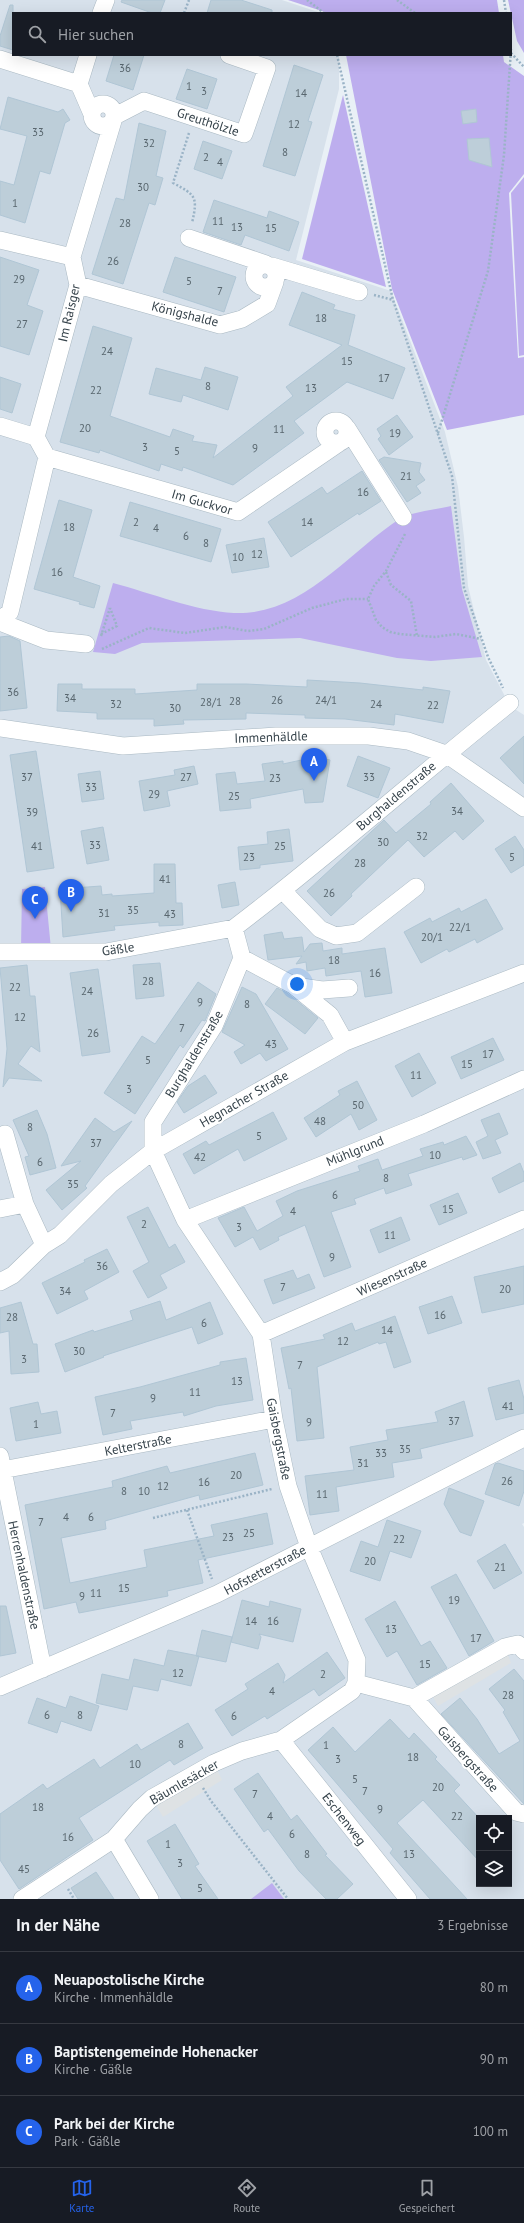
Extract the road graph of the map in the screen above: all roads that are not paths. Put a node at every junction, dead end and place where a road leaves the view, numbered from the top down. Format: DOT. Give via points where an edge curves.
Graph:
graph roads {
  1 [pos="106,0"];
  2 [pos="102,12"];
  3 [pos="88,56"];
  4 [pos="232,56"];
  5 [pos="0,59"];
  6 [pos="79,84"];
  7 [pos="114,118"];
  8 [pos="189,238"];
  9 [pos="0,240"];
  10 [pos="72,257"];
  11 [pos="271,271"];
  12 [pos="78,285"];
  13 [pos="359,292"];
  14 [pos="0,426"];
  15 [pos="36,436"];
  16 [pos="48,457"];
  17 [pos="402,517"];
  18 [pos="0,621"];
  19 [pos="86,644"];
  20 [pos="510,703"];
  21 [pos="0,728"];
  22 [pos="446,754"];
  23 [pos="524,808"];
  24 [pos="416,887"];
  25 [pos="283,891"];
  26 [pos="234,928"];
  27 [pos="0,952"];
  28 [pos="242,958"];
  29 [pos="524,974"];
  30 [pos="293,985"];
  31 [pos="349,988"];
  32 [pos="345,1042"];
  33 [pos="524,1079"];
  34 [pos="5,1134"];
  35 [pos="154,1151"];
  36 [pos="25,1204"];
  37 [pos="0,1208"];
  38 [pos="524,1219"];
  39 [pos="185,1220"];
  40 [pos="44,1245"];
  41 [pos="0,1282"];
  42 [pos="261,1334"];
  43 [pos="274,1419"];
  44 [pos="524,1438"];
  45 [pos="1,1463"];
  46 [pos="309,1546"];
  47 [pos="524,1651"];
  48 [pos="43,1669"];
  49 [pos="356,1683"];
  50 [pos="0,1687"];
  51 [pos="414,1698"];
  52 [pos="281,1740"];
  53 [pos="524,1814"];
  54 [pos="114,1839"];
  55 [pos="22,1899"];
  56 [pos="150,1899"];
  57 [pos="408,1899"];
  1 -- 2 [label="street"];
  3 -- 6 [label="street"];
  4 -- 7 [label="street, Greuthölzle" via="267,68 244,134 144,100"];
  5 -- 6 [label="street"];
  6 -- 7 [label="street" via="92,114 98,105 104,104 110,106"];
  7 -- 10 [label="street, Im Raisger"];
  8 -- 11 [label="street"];
  9 -- 10 [label="street"];
  10 -- 12 [label="street, Im Raisger"];
  11 -- 12 [label="street, Königshalde" via="267,304 242,319 220,326"];
  11 -- 13 [label="street"];
  12 -- 15 [label="street, Im Raisger"];
  14 -- 15 [label="street"];
  15 -- 16 [label="street"];
  16 -- 17 [label="street, Im Guckvor" via="238,512 343,436"];
  16 -- 18 [label="street" via="10,612"];
  18 -- 19 [label="street" via="46,640"];
  20 -- 22 [label="street, Burghaldenstraße"];
  21 -- 22 [label="street, Immenhäldle" via="123,746 276,736 368,736 408,741"];
  22 -- 23 [label="street, Immenhäldle"];
  22 -- 25 [label="street, Burghaldenstraße"];
  24 -- 25 [label="street" via="357,933 336,936 320,929"];
  25 -- 26 [label="street, Burghaldenstraße"];
  26 -- 27 [label="street, Gäßle" via="106,952"];
  26 -- 28 [label="street"];
  28 -- 30 [label="street"];
  28 -- 35 [label="street, Burghaldenstraße" via="214,1026 152,1122"];
  29 -- 32 [label="street, Hegnacher Straße"];
  30 -- 31 [label="street" via="322,990"];
  30 -- 32 [label="street" via="330,1015"];
  32 -- 35 [label="street, Hegnacher Straße"];
  33 -- 39 [label="street, Mühlgrund" via="416,1127"];
  34 -- 36 [label="street"];
  35 -- 39 [label="street, Gaisbergstraße"];
  35 -- 40 [label="street, Hegnacher Straße" via="111,1184 60,1235"];
  36 -- 37 [label="street"];
  36 -- 40 [label="street"];
  38 -- 42 [label="street, Wiesenstraße"];
  39 -- 42 [label="street, Gaisbergstraße"];
  40 -- 41 [label="street, Hegnacher Straße" via="13,1275"];
  42 -- 43 [label="street, Gaisbergstraße"];
  43 -- 45 [label="street, Kelterstraße"];
  43 -- 46 [label="street, Gaisbergstraße" via="288,1486"];
  44 -- 46 [label="street, Hofstetterstraße"];
  45 -- 48 [label="street, Herrenhaldenstraße"];
  46 -- 48 [label="street, Hofstetterstraße" via="218,1594"];
  46 -- 49 [label="street, Gaisbergstraße" via="357,1660"];
  47 -- 51 [label="street" via="518,1644 505,1647"];
  48 -- 50 [label="street, Hofstetterstraße"];
  49 -- 51 [label="street"];
  49 -- 52 [label="street, Bäumlesäcker" via="352,1691"];
  51 -- 53 [label="street, Gaisbergstraße" via="516,1812"];
  52 -- 54 [label="street, Bäumlesäcker" via="242,1751 214,1763 152,1798"];
  52 -- 57 [label="street, Eschenweg"];
  54 -- 55 [label="street, Bäumlesäcker"];
  54 -- 56 [label="street"];
}
